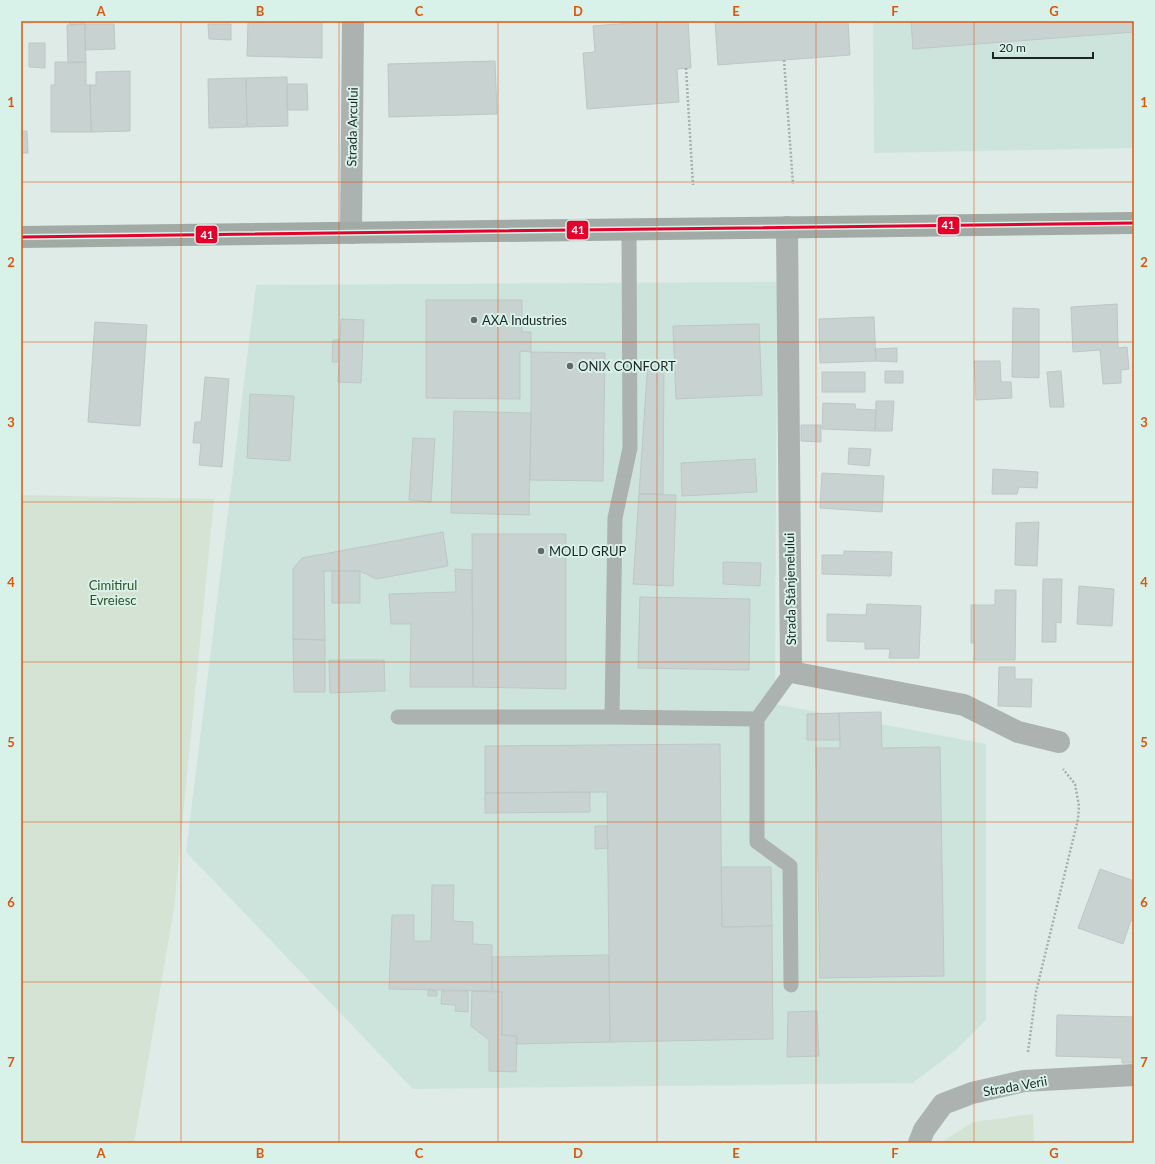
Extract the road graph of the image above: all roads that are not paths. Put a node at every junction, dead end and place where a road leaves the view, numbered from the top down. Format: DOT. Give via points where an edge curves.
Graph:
graph roads {
  1 [pos="353,21"];
  2 [pos="1134,223"];
  3 [pos="787,227"];
  4 [pos="629,230"];
  5 [pos="351,233"];
  6 [pos="21,237"];
  7 [pos="791,672"];
  8 [pos="398,717"];
  9 [pos="612,717"];
  10 [pos="757,718"];
  11 [pos="1059,742"];
  12 [pos="791,985"];
  13 [pos="1134,1076"];
  14 [pos="919,1143"];
  1 -- 5 [label="street, Strada Arcului"];
  2 -- 3 [label="main road"];
  3 -- 4 [label="main road"];
  3 -- 7 [label="street, Strada Stânjenelului"];
  4 -- 5 [label="main road"];
  4 -- 9 [label="lane" via="630,448 615,518"];
  5 -- 6 [label="main road"];
  7 -- 10 [label="lane"];
  7 -- 11 [label="street" via="964,705 1018,732"];
  8 -- 9 [label="lane"];
  9 -- 10 [label="lane"];
  10 -- 12 [label="lane" via="757,842 790,866"];
  13 -- 14 [label="street, Strada Verii" via="1024,1081 972,1093 943,1104 924,1130"];
}
